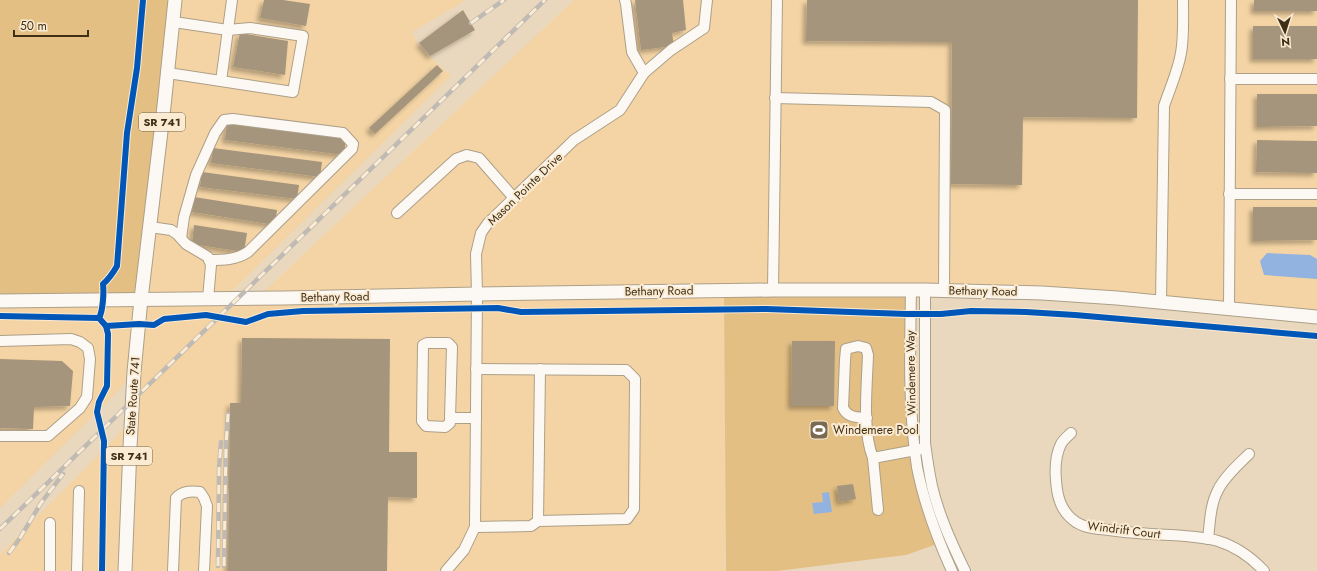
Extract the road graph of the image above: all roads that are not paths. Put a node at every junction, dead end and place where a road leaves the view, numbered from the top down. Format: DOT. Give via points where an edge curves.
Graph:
graph roads {
  1 [pos="175,0"];
  2 [pos="232,0"];
  3 [pos="625,0"];
  4 [pos="707,0"];
  5 [pos="777,0"];
  6 [pos="1183,0"];
  7 [pos="1231,0"];
  8 [pos="174,22"];
  9 [pos="228,30"];
  10 [pos="168,73"];
  11 [pos="644,73"];
  12 [pos="1230,79"];
  13 [pos="1317,79"];
  14 [pos="220,81"];
  15 [pos="775,98"];
  16 [pos="1230,194"];
  17 [pos="1317,194"];
  18 [pos="514,198"];
  19 [pos="397,213"];
  20 [pos="150,227"];
  21 [pos="181,238"];
  22 [pos="209,260"];
  23 [pos="773,290"];
  24 [pos="911,290"];
  25 [pos="925,290"];
  26 [pos="944,290"];
  27 [pos="477,294"];
  28 [pos="208,299"];
  29 [pos="141,300"];
  30 [pos="0,301"];
  31 [pos="1161,302"];
  32 [pos="1229,309"];
  33 [pos="1317,317"];
  34 [pos="0,341"];
  35 [pos="476,369"];
  36 [pos="540,369"];
  37 [pos="450,418"];
  38 [pos="476,418"];
  39 [pos="867,418"];
  40 [pos="1071,433"];
  41 [pos="0,436"];
  42 [pos="920,449"];
  43 [pos="1249,454"];
  44 [pos="873,458"];
  45 [pos="79,491"];
  46 [pos="878,510"];
  47 [pos="538,521"];
  48 [pos="50,523"];
  49 [pos="475,527"];
  50 [pos="1208,540"];
  51 [pos="50,571"];
  52 [pos="76,571"];
  53 [pos="125,571"];
  54 [pos="174,571"];
  55 [pos="204,571"];
  56 [pos="446,571"];
  57 [pos="952,571"];
  58 [pos="965,571"];
  59 [pos="1264,571"];
  1 -- 8 [label="main road, SR 741"];
  2 -- 9 [label="street"];
  3 -- 11 [label="street" via="632,52"];
  4 -- 11 [label="street" via="704,28 671,50"];
  5 -- 15 [label="street"];
  6 -- 31 [label="street" via="1182,51 1164,106"];
  7 -- 12 [label="street"];
  8 -- 9 [label="street"];
  8 -- 10 [label="main road, SR 741"];
  9 -- 14 [label="street"];
  9 -- 14 [label="street" via="250,28 303,36 293,92"];
  10 -- 14 [label="street"];
  10 -- 20 [label="main road, SR 741"];
  11 -- 18 [label="street, Mason Pointe Drive" via="620,110 574,140"];
  12 -- 13 [label="street"];
  12 -- 16 [label="street"];
  15 -- 23 [label="street"];
  15 -- 26 [label="street" via="931,102 945,110"];
  16 -- 17 [label="street"];
  16 -- 32 [label="street"];
  18 -- 19 [label="street" via="479,158 467,156 456,159"];
  18 -- 27 [label="street, Mason Pointe Drive" via="481,233 476,254"];
  20 -- 21 [label="street" via="170,230"];
  20 -- 29 [label="main road, SR 741"];
  21 -- 22 [label="street"];
  21 -- 22 [label="street" via="196,175 215,133 224,120 343,133 348,138 353,144 352,149 248,252 240,257"];
  22 -- 28 [label="street" via="211,265"];
  23 -- 24 [label="main road, Bethany Road"];
  23 -- 27 [label="main road, Bethany Road"];
  24 -- 25 [label="main road, Bethany Road"];
  24 -- 42 [label="street, Windemere Way" via="911,412"];
  25 -- 26 [label="main road, Bethany Road"];
  25 -- 42 [label="street, Windemere Way"];
  26 -- 31 [label="main road, Bethany Road" via="1042,293"];
  27 -- 28 [label="main road, Bethany Road"];
  27 -- 35 [label="street, Mason Pointe Drive"];
  28 -- 29 [label="main road, Bethany Road"];
  29 -- 30 [label="main road, Bethany Road"];
  29 -- 53 [label="main road, State Route 741 / SR 741" via="130,446"];
  31 -- 32 [label="main road, Bethany Road"];
  32 -- 33 [label="main road, Bethany Road"];
  34 -- 41 [label="street" via="71,339 88,348 90,359 87,397 80,408 48,436"];
  35 -- 36 [label="street"];
  35 -- 38 [label="street, Mason Pointe Drive"];
  36 -- 47 [label="street"];
  36 -- 47 [label="street" via="626,370 635,379 634,509 627,519"];
  37 -- 37 [label="street" via="452,347 448,343 427,342 423,345 422,421 426,426 445,427 450,423"];
  37 -- 38 [label="street"];
  38 -- 49 [label="street, Mason Pointe Drive"];
  39 -- 39 [label="street" via="868,355 866,348 858,346 846,349 843,408 851,416"];
  39 -- 44 [label="street" via="869,448"];
  40 -- 50 [label="street, Windrift Court" via="1061,443 1057,458 1057,491 1066,513 1078,523 1089,528 1134,534 1187,536"];
  42 -- 44 [label="street"];
  42 -- 57 [label="street, Windemere Way" via="923,492"];
  42 -- 58 [label="street, Windemere Way" via="940,514"];
  43 -- 50 [label="street" via="1218,490 1211,512"];
  44 -- 46 [label="street"];
  45 -- 52 [label="street"];
  47 -- 49 [label="street" via="530,526"];
  48 -- 51 [label="street"];
  49 -- 56 [label="street" via="464,550"];
  50 -- 59 [label="street, Windrift Court" via="1231,546 1244,553"];
  54 -- 55 [label="street" via="176,498 181,493 190,491 200,492 207,506"];
}
